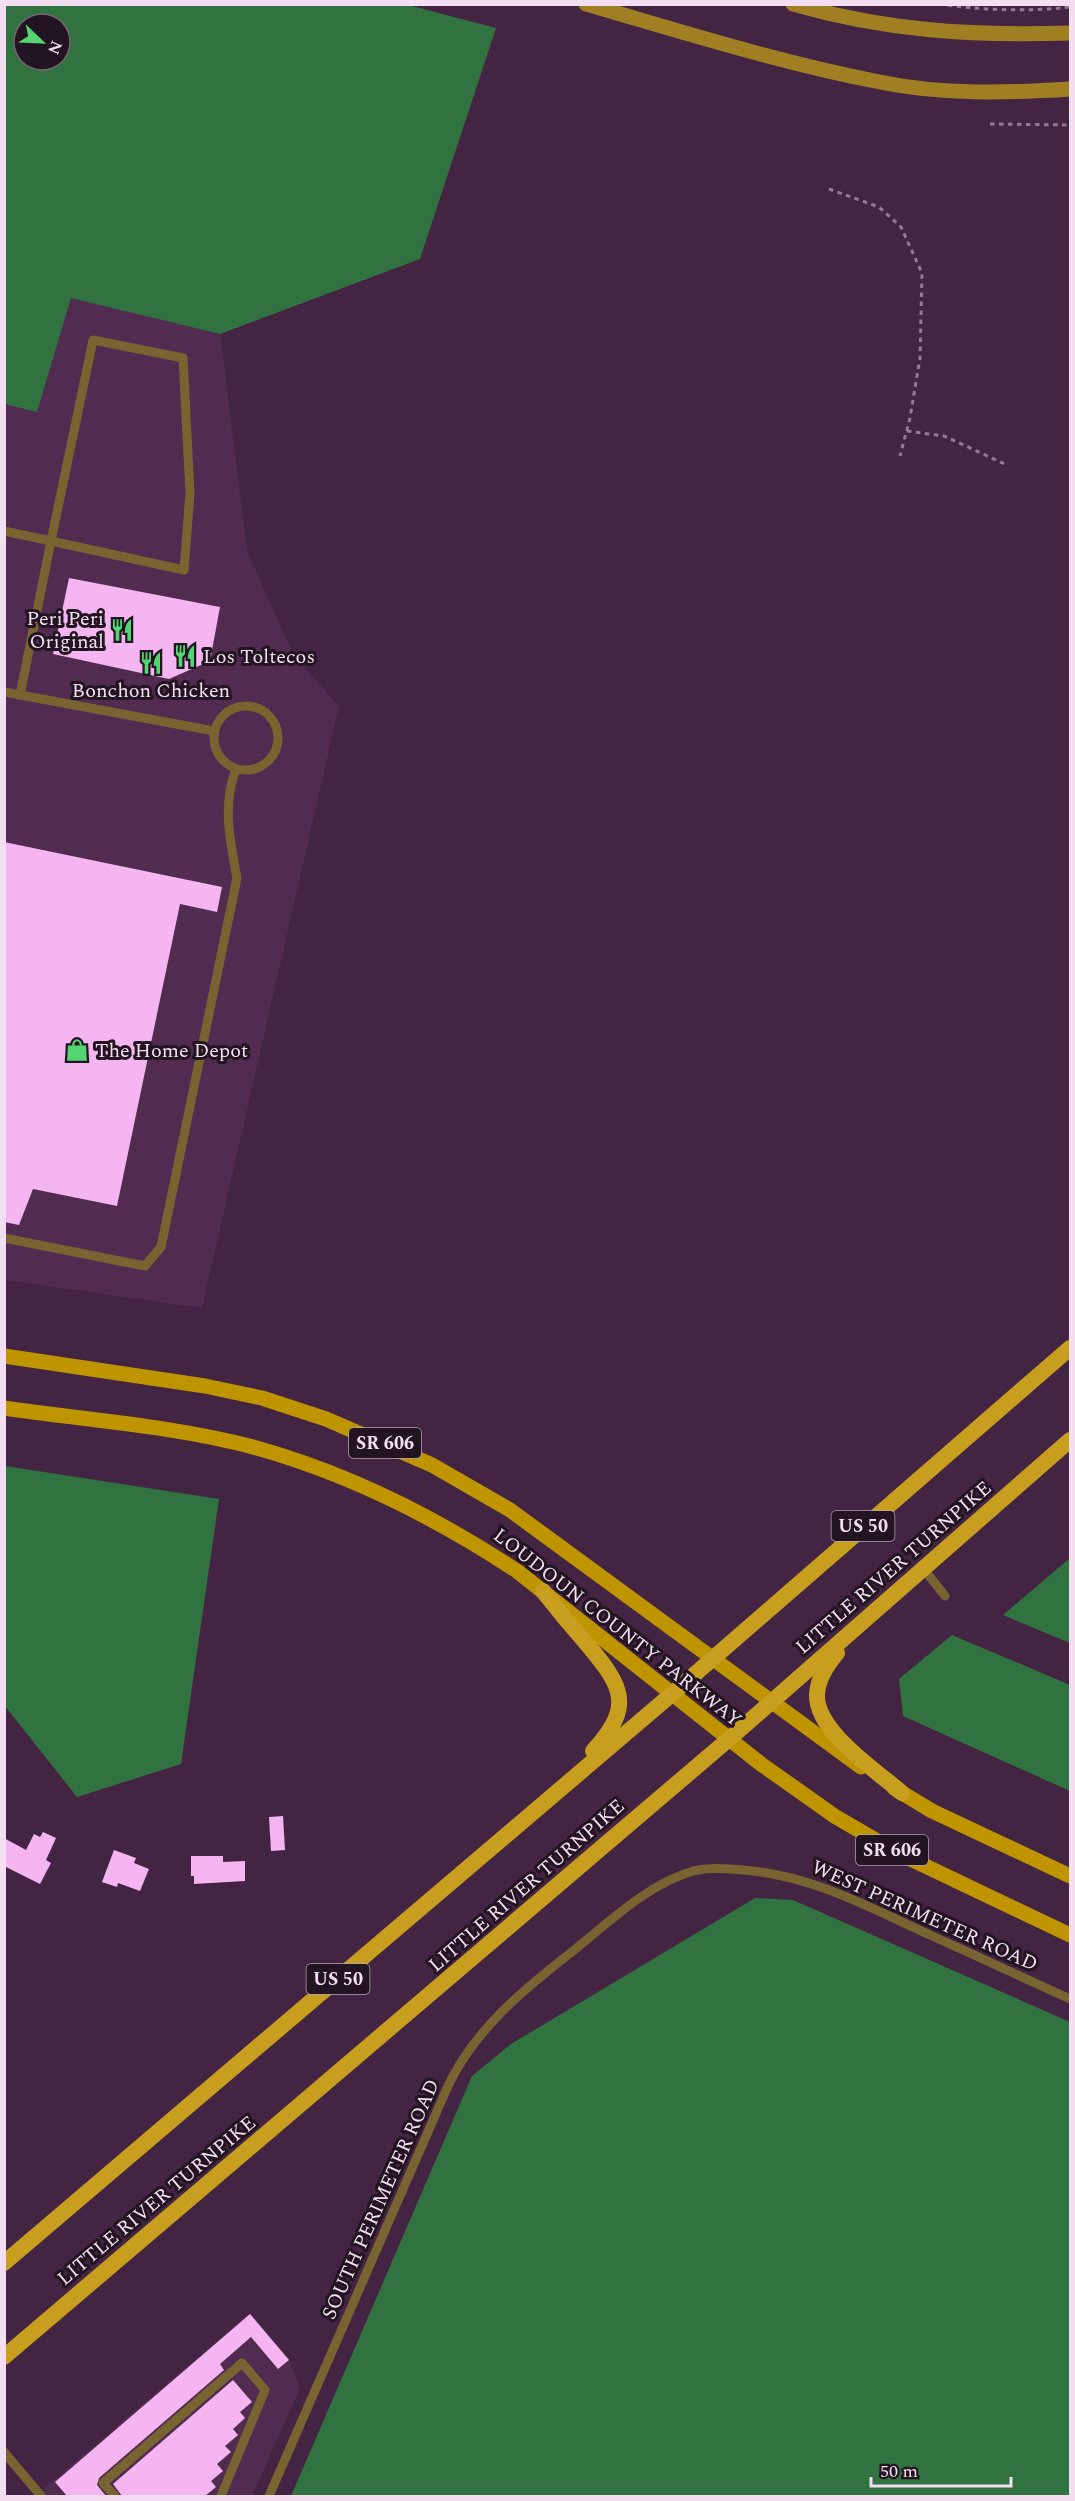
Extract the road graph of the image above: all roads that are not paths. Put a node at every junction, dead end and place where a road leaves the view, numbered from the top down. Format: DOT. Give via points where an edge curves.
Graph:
graph roads {
  1 [pos="586,4"];
  2 [pos="793,4"];
  3 [pos="1071,33"];
  4 [pos="1071,89"];
  5 [pos="4,531"];
  6 [pos="51,541"];
  7 [pos="4,692"];
  8 [pos="20,695"];
  9 [pos="214,731"];
  10 [pos="236,769"];
  11 [pos="4,1238"];
  12 [pos="1071,1348"];
  13 [pos="4,1356"];
  14 [pos="4,1408"];
  15 [pos="1071,1440"];
  16 [pos="923,1568"];
  17 [pos="543,1592"];
  18 [pos="945,1596"];
  19 [pos="865,1619"];
  20 [pos="710,1659"];
  21 [pos="672,1694"];
  22 [pos="770,1702"];
  23 [pos="729,1739"];
  24 [pos="902,1793"];
  25 [pos="552,1796"];
  26 [pos="1071,1876"];
  27 [pos="1071,1935"];
  28 [pos="573,1951"];
  29 [pos="1071,1999"];
  30 [pos="4,2263"];
  31 [pos="4,2357"];
  32 [pos="4,2452"];
  33 [pos="41,2496"];
  34 [pos="114,2496"];
  35 [pos="221,2496"];
  36 [pos="269,2496"];
  1 -- 4 [label="main road" via="882,83 942,90"];
  2 -- 3 [label="main road" via="876,24 941,32"];
  5 -- 6 [label="lane"];
  6 -- 6 [label="lane" via="184,570 190,493 183,358 93,340"];
  6 -- 8 [label="lane"];
  7 -- 8 [label="lane"];
  8 -- 9 [label="lane"];
  9 -- 10 [label="lane" via="213,741 220,758"];
  9 -- 10 [label="lane" via="224,714 241,706 261,710 275,724 277,744 266,763 247,770"];
  10 -- 11 [label="lane" via="228,789 228,808 237,878 161,1247 145,1266"];
  12 -- 20 [label="highway, US 50"];
  13 -- 20 [label="main road, LOUDOUN COUNTY PARKWAY / SR 606" via="262,1398 384,1443 432,1465 510,1510"];
  14 -- 17 [label="main road, LOUDOUN COUNTY PARKWAY / SR 606" via="208,1438 317,1467 424,1515 481,1547"];
  15 -- 16 [label="highway, LITTLE RIVER TURNPIKE"];
  16 -- 18 [label="lane"];
  16 -- 19 [label="highway, LITTLE RIVER TURNPIKE"];
  17 -- 21 [label="main road, LOUDOUN COUNTY PARKWAY / SR 606"];
  17 -- 25 [label="highway" via="606,1667 619,1695 609,1731"];
  19 -- 22 [label="highway, LITTLE RIVER TURNPIKE"];
  19 -- 24 [label="highway" via="825,1668 817,1696 819,1710 835,1736"];
  20 -- 21 [label="highway, US 50"];
  20 -- 22 [label="main road, LOUDOUN COUNTY PARKWAY / SR 606"];
  21 -- 23 [label="main road, LOUDOUN COUNTY PARKWAY / SR 606"];
  21 -- 25 [label="highway, US 50"];
  22 -- 23 [label="highway, LITTLE RIVER TURNPIKE"];
  22 -- 24 [label="main road, LOUDOUN COUNTY PARKWAY / SR 606"];
  23 -- 27 [label="main road, LOUDOUN COUNTY PARKWAY / SR 606" via="795,1790 867,1837"];
  23 -- 31 [label="highway, LITTLE RIVER TURNPIKE"];
  24 -- 26 [label="main road, LOUDOUN COUNTY PARKWAY / SR 606"];
  25 -- 30 [label="highway, US 50"];
  28 -- 29 [label="lane, WEST PERIMETER ROAD" via="639,1900 676,1878 713,1868 757,1870 801,1879 835,1892"];
  28 -- 36 [label="lane, SOUTH PERIMETER ROAD" via="495,2019 456,2070"];
  32 -- 33 [label="lane"];
  34 -- 35 [label="lane" via="103,2483 242,2363 265,2390"];
}
